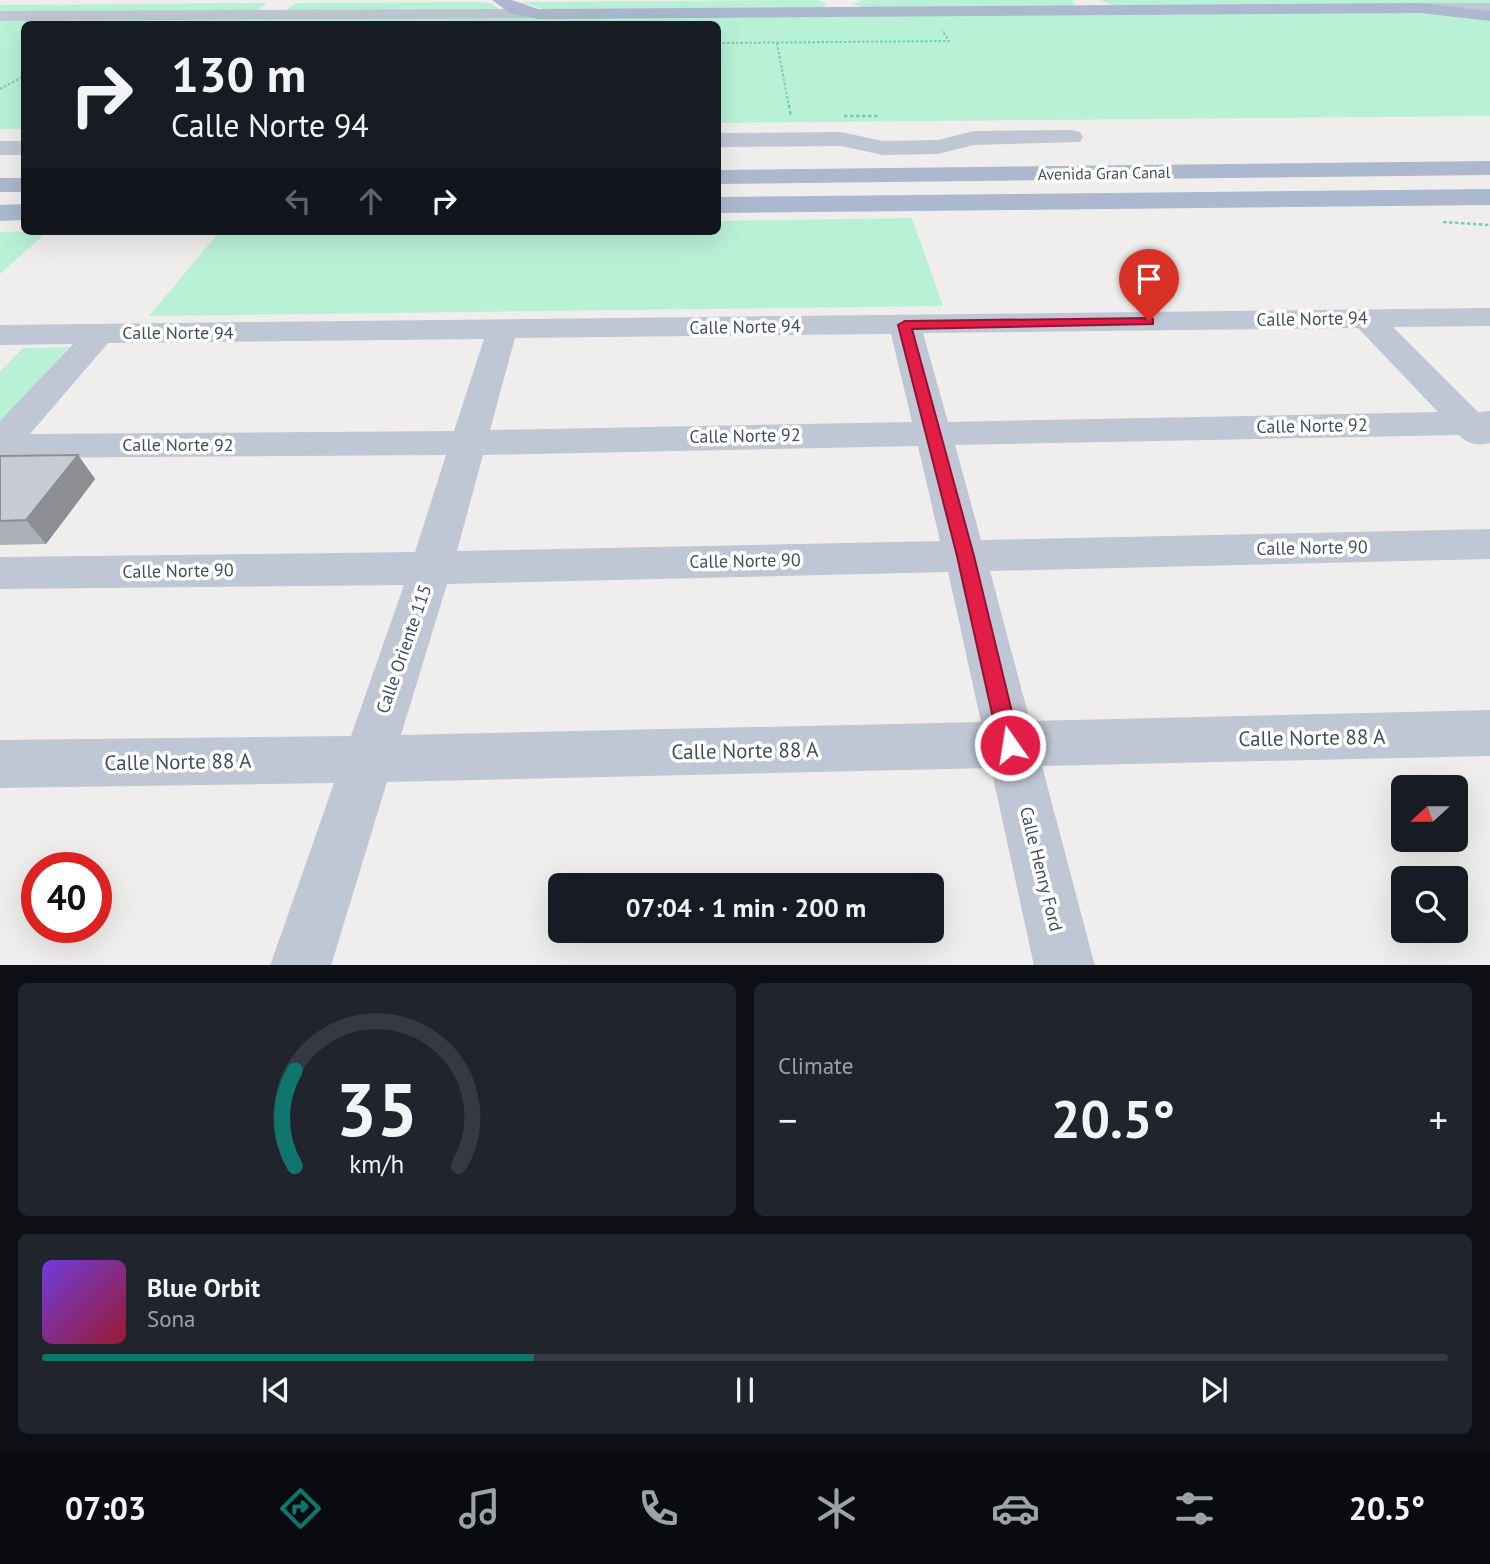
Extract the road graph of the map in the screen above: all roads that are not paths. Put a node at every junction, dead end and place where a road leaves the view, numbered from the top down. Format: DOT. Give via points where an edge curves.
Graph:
graph roads {
  1 [pos="402,0"];
  2 [pos="500,0"];
  3 [pos="27,1"];
  4 [pos="166,1"];
  5 [pos="283,1"];
  6 [pos="0,3"];
  7 [pos="840,5"];
  8 [pos="1093,5"];
  9 [pos="1419,8"];
  10 [pos="1490,8"];
  11 [pos="211,10"];
  12 [pos="538,14"];
  13 [pos="250,15"];
  14 [pos="269,15"];
  15 [pos="0,16"];
  16 [pos="1490,16"];
  17 [pos="233,21"];
  18 [pos="1072,137"];
  19 [pos="721,141"];
  20 [pos="0,148"];
  21 [pos="21,148"];
  22 [pos="1490,168"];
  23 [pos="721,177"];
  24 [pos="0,185"];
  25 [pos="21,185"];
  26 [pos="1490,197"];
  27 [pos="721,205"];
  28 [pos="21,212"];
  29 [pos="0,213"];
  30 [pos="1490,317"];
  31 [pos="1366,318"];
  32 [pos="905,325"];
  33 [pos="502,330"];
  34 [pos="100,333"];
  35 [pos="2,337"];
  36 [pos="1483,431"];
  37 [pos="932,432"];
  38 [pos="468,443"];
  39 [pos="0,445"];
  40 [pos="1490,544"];
  41 [pos="965,556"];
  42 [pos="431,568"];
  43 [pos="0,573"];
  44 [pos="1490,733"];
  45 [pos="1010,745"];
  46 [pos="367,759"];
  47 [pos="0,764"];
  48 [pos="300,965"];
  49 [pos="1065,965"];
  1 -- 5 [label="street"];
  2 -- 12 [label="main road"];
  3 -- 4 [label="street"];
  3 -- 6 [label="street"];
  4 -- 11 [label="street"];
  5 -- 11 [label="street"];
  5 -- 14 [label="street"];
  7 -- 8 [label="main road"];
  7 -- 12 [label="main road"];
  8 -- 9 [label="main road"];
  9 -- 10 [label="street"];
  9 -- 16 [label="main road"];
  11 -- 13 [label="street"];
  11 -- 15 [label="street"];
  12 -- 14 [label="street"];
  13 -- 14 [label="street"];
  13 -- 17 [label="street"];
  18 -- 19 [label="street" via="974,138 938,147 883,148 841,139"];
  20 -- 21 [label="street"];
  22 -- 23 [label="main road, Avenida Gran Canal"];
  24 -- 25 [label="main road"];
  26 -- 27 [label="main road, Avenida Gran Canal"];
  28 -- 29 [label="main road"];
  30 -- 31 [label="street, Calle Norte 94"];
  31 -- 32 [label="street, Calle Norte 94"];
  31 -- 36 [label="street"];
  32 -- 33 [label="street, Calle Norte 94"];
  32 -- 37 [label="street, Calle Henry Ford"];
  33 -- 34 [label="street, Calle Norte 94"];
  33 -- 38 [label="street, Calle Oriente 115"];
  34 -- 35 [label="street, Calle Norte 94"];
  34 -- 39 [label="street"];
  36 -- 37 [label="street, Calle Norte 92"];
  37 -- 38 [label="street, Calle Norte 92"];
  37 -- 41 [label="street, Calle Henry Ford"];
  38 -- 39 [label="street, Calle Norte 92"];
  38 -- 42 [label="street, Calle Oriente 115"];
  40 -- 41 [label="street, Calle Norte 90"];
  41 -- 42 [label="street, Calle Norte 90"];
  41 -- 45 [label="street, Calle Henry Ford"];
  42 -- 43 [label="street, Calle Norte 90"];
  42 -- 46 [label="street, Calle Oriente 115"];
  44 -- 45 [label="street, Calle Norte 88 A"];
  45 -- 46 [label="street, Calle Norte 88 A"];
  45 -- 49 [label="street, Calle Henry Ford"];
  46 -- 47 [label="street, Calle Norte 88 A"];
  46 -- 48 [label="street, Calle Oriente 115"];
}
